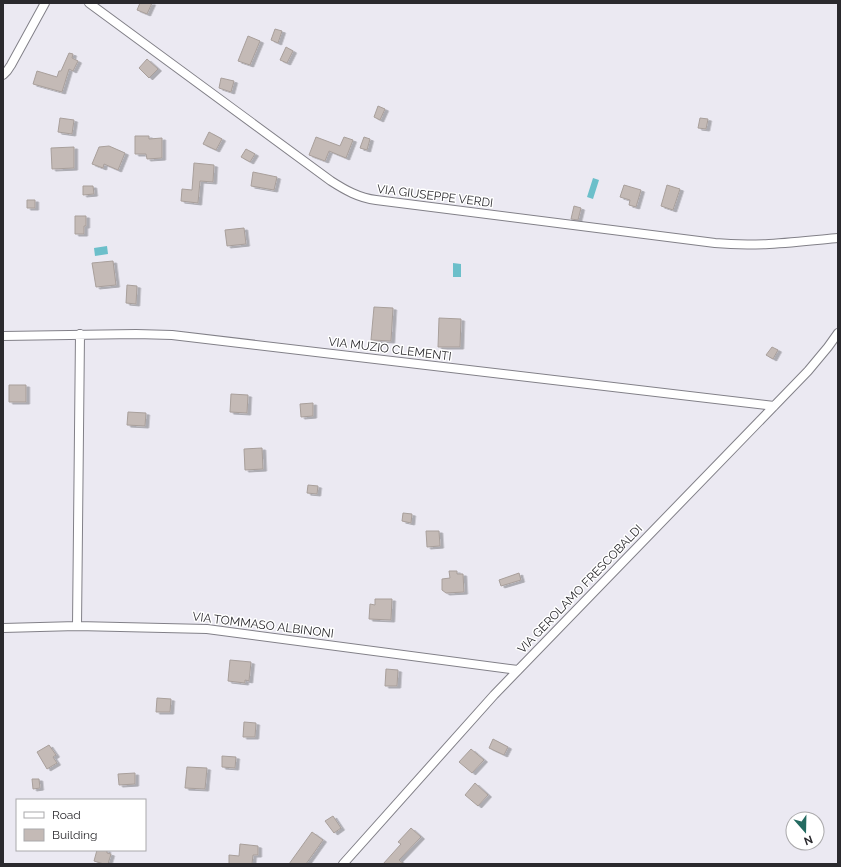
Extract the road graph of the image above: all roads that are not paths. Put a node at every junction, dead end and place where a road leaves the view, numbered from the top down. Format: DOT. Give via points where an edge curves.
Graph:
graph roads {
  1 [pos="45,3"];
  2 [pos="89,3"];
  3 [pos="3,75"];
  4 [pos="838,238"];
  5 [pos="838,333"];
  6 [pos="80,334"];
  7 [pos="3,336"];
  8 [pos="774,406"];
  9 [pos="77,626"];
  10 [pos="3,628"];
  11 [pos="518,670"];
  12 [pos="342,864"];
  1 -- 3 [label="street"];
  2 -- 4 [label="street, VIA GIUSEPPE VERDI" via="331,181 361,197 715,243 744,245"];
  5 -- 8 [label="street, VIA GEROLAMO FRESCOBALDI" via="808,371"];
  6 -- 7 [label="street, VIA MUZIO CLEMENTI"];
  6 -- 8 [label="street, VIA MUZIO CLEMENTI" via="185,336"];
  6 -- 9 [label="street"];
  8 -- 11 [label="street, VIA GEROLAMO FRESCOBALDI"];
  9 -- 10 [label="street, VIA TOMMASO ALBINONI"];
  9 -- 11 [label="street, VIA TOMMASO ALBINONI" via="207,629"];
  11 -- 12 [label="street, VIA GEROLAMO FRESCOBALDI"];
}
